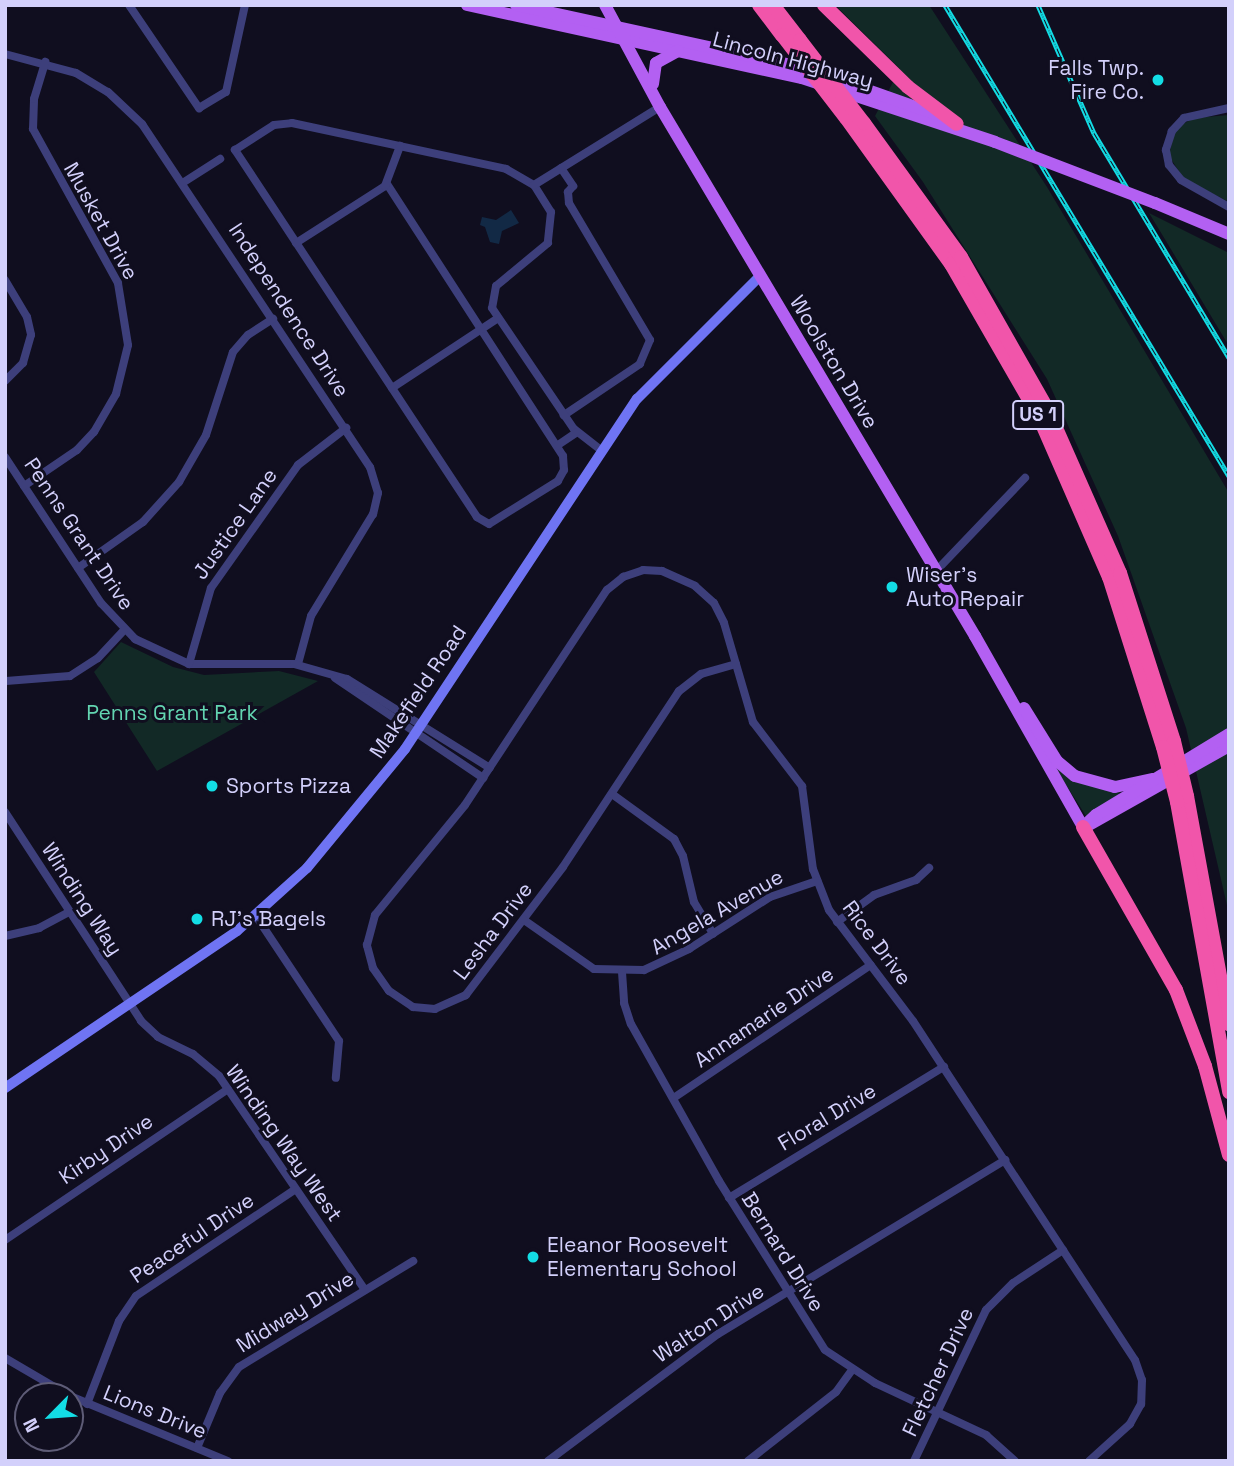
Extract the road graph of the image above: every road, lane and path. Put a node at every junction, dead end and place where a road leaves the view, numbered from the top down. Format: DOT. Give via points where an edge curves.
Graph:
graph roads {
  1 [pos="129,5"];
  2 [pos="245,5"];
  3 [pos="467,5"];
  4 [pos="516,5"];
  5 [pos="568,5"];
  6 [pos="596,5"];
  7 [pos="605,5"];
  8 [pos="759,5"];
  9 [pos="774,5"];
  10 [pos="824,5"];
  11 [pos="545,11"];
  12 [pos="615,32"];
  13 [pos="681,51"];
  14 [pos="5,54"];
  15 [pos="45,62"];
  16 [pos="655,91"];
  17 [pos="660,107"];
  18 [pos="1229,108"];
  19 [pos="957,124"];
  20 [pos="995,142"];
  21 [pos="400,146"];
  22 [pos="220,159"];
  23 [pos="561,169"];
  24 [pos="184,182"];
  25 [pos="387,184"];
  26 [pos="534,185"];
  27 [pos="1229,207"];
  28 [pos="1229,234"];
  29 [pos="296,243"];
  30 [pos="760,276"];
  31 [pos="5,280"];
  32 [pos="498,318"];
  33 [pos="273,319"];
  34 [pos="482,330"];
  35 [pos="5,381"];
  36 [pos="391,388"];
  37 [pos="564,415"];
  38 [pos="346,428"];
  39 [pos="577,432"];
  40 [pos="558,444"];
  41 [pos="601,450"];
  42 [pos="5,457"];
  43 [pos="1025,478"];
  44 [pos="24,486"];
  45 [pos="78,568"];
  46 [pos="936,571"];
  47 [pos="124,630"];
  48 [pos="975,636"];
  49 [pos="189,664"];
  50 [pos="298,664"];
  51 [pos="736,664"];
  52 [pos="6,679"];
  53 [pos="5,692"];
  54 [pos="419,729"];
  55 [pos="1229,734"];
  56 [pos="1168,744"];
  57 [pos="1229,746"];
  58 [pos="490,768"];
  59 [pos="483,778"];
  60 [pos="1153,779"];
  61 [pos="612,794"];
  62 [pos="1182,799"];
  63 [pos="5,812"];
  64 [pos="1083,827"];
  65 [pos="929,869"];
  66 [pos="817,881"];
  67 [pos="69,912"];
  68 [pos="256,916"];
  69 [pos="524,920"];
  70 [pos="837,922"];
  71 [pos="713,934"];
  72 [pos="5,936"];
  73 [pos="1215,942"];
  74 [pos="871,965"];
  75 [pos="622,972"];
  76 [pos="1229,995"];
  77 [pos="130,1004"];
  78 [pos="1229,1024"];
  79 [pos="944,1067"];
  80 [pos="337,1078"];
  81 [pos="5,1088"];
  82 [pos="228,1089"];
  83 [pos="1229,1092"];
  84 [pos="675,1097"];
  85 [pos="1229,1155"];
  86 [pos="1005,1160"];
  87 [pos="296,1189"];
  88 [pos="729,1198"];
  89 [pos="5,1240"];
  90 [pos="1063,1250"];
  91 [pos="413,1261"];
  92 [pos="365,1290"];
  93 [pos="788,1293"];
  94 [pos="5,1359"];
  95 [pos="852,1370"];
  96 [pos="45,1382"];
  97 [pos="84,1403"];
  98 [pos="87,1404"];
  99 [pos="939,1411"];
  100 [pos="197,1448"];
  101 [pos="228,1461"];
  102 [pos="548,1461"];
  103 [pos="748,1461"];
  104 [pos="914,1461"];
  105 [pos="1015,1461"];
  106 [pos="1089,1461"];
  1 -- 2 [label="street" via="199,108 226,92"];
  3 -- 12 [label="main road"];
  4 -- 11 [label="main road"];
  5 -- 11 [label="main road"];
  6 -- 12 [label="main road"];
  7 -- 12 [label="main road"];
  8 -- 56 [label="highway, US 1, bridge" via="951,264 1039,417 1110,577"];
  9 -- 56 [label="highway, US 1, bridge" via="961,257 1049,412 1120,573"];
  10 -- 19 [label="highway" via="908,87"];
  11 -- 12 [label="main road"];
  12 -- 13 [label="main road, Lincoln Highway"];
  12 -- 16 [label="main road, Woolston Drive"];
  12 -- 17 [label="main road, Woolston Drive"];
  12 -- 19 [label="main road, Lincoln Highway" via="824,73"];
  13 -- 16 [label="main road" via="656,63 651,74"];
  13 -- 20 [label="main road, Lincoln Highway" via="831,86"];
  14 -- 15 [label="street, Independence Drive"];
  15 -- 24 [label="street, Independence Drive" via="108,92 142,124"];
  15 -- 44 [label="street, Musket Drive" via="34,99 33,129 118,283 128,345 116,394 93,432 77,450"];
  16 -- 17 [label="main road, Woolston Drive"];
  17 -- 23 [label="street"];
  17 -- 30 [label="main road, Woolston Drive"];
  18 -- 27 [label="street" via="1189,116 1178,124 1167,145 1169,165 1181,180"];
  19 -- 20 [label="main road, Lincoln Highway"];
  20 -- 28 [label="main road, Lincoln Highway, bridge"];
  21 -- 25 [label="street"];
  21 -- 26 [label="street" via="506,169"];
  21 -- 29 [label="street" via="284,123 234,150"];
  22 -- 24 [label="street"];
  23 -- 26 [label="street"];
  23 -- 37 [label="street" via="573,186 569,203 650,340 640,364"];
  24 -- 33 [label="street, Independence Drive"];
  25 -- 29 [label="street"];
  25 -- 34 [label="street"];
  26 -- 32 [label="street" via="551,212 551,232 540,252 496,286 492,308"];
  29 -- 36 [label="street"];
  30 -- 41 [label="street, Makefield Road" via="657,376"];
  30 -- 46 [label="main road, Woolston Drive"];
  31 -- 35 [label="street" via="27,317 31,335 23,363"];
  32 -- 34 [label="street"];
  32 -- 37 [label="street"];
  33 -- 38 [label="street, Independence Drive"];
  33 -- 45 [label="street" via="233,352 205,435 179,482 143,522"];
  34 -- 36 [label="street"];
  34 -- 40 [label="street"];
  36 -- 40 [label="street" via="485,523 558,481 564,466"];
  37 -- 39 [label="street"];
  38 -- 49 [label="street, Justice Lane" via="298,466 211,588"];
  38 -- 50 [label="street, Independence Drive" via="375,479 376,506 311,616"];
  39 -- 40 [label="street"];
  39 -- 41 [label="street"];
  41 -- 54 [label="street, Makefield Road"];
  42 -- 44 [label="street, Penns Grant Drive"];
  43 -- 46 [label="street"];
  44 -- 45 [label="street, Penns Grant Drive"];
  45 -- 47 [label="street, Penns Grant Drive"];
  46 -- 48 [label="main road, Woolston Drive"];
  47 -- 49 [label="street, Penns Grant Drive" via="158,653"];
  47 -- 52 [label="street" via="99,658 70,676"];
  48 -- 60 [label="main road, Woolston Drive" via="1053,755 1069,771 1106,787 1134,786"];
  48 -- 64 [label="main road, Woolston Drive"];
  49 -- 50 [label="street, Penns Grant Drive"];
  50 -- 54 [label="street, Penns Grant Drive" via="364,687"];
  51 -- 58 [label="street, Rice Drive" via="718,609 695,586 662,570 632,573 614,583 595,606"];
  51 -- 61 [label="street, Lesha Drive" via="701,674 679,691"];
  51 -- 66 [label="street, Rice Drive" via="753,722 802,786"];
  52 -- 53 [label="street"];
  54 -- 58 [label="street"];
  54 -- 59 [label="street"];
  54 -- 68 [label="street, Makefield Road" via="327,846"];
  55 -- 60 [label="main road, Woolston Drive"];
  56 -- 62 [label="highway, US 1, bridge"];
  57 -- 64 [label="main road" via="1100,822"];
  58 -- 59 [label="street, Rice Drive"];
  59 -- 69 [label="street, Lesha Drive" via="422,862 375,915 368,953 378,976 395,997 413,1007 435,1009 456,1002 471,990"];
  60 -- 64 [label="main road, Woolston Drive"];
  61 -- 69 [label="street, Lesha Drive"];
  61 -- 71 [label="street" via="674,839 694,902"];
  62 -- 73 [label="highway, US 1"];
  62 -- 83 [label="highway, US 1"];
  63 -- 67 [label="street, Winding Way"];
  64 -- 85 [label="highway" via="1180,998 1205,1066"];
  65 -- 70 [label="street" via="916,880 874,895"];
  66 -- 70 [label="street, Rice Drive"];
  66 -- 71 [label="street, Angela Avenue" via="770,897"];
  67 -- 72 [label="street" via="39,928"];
  67 -- 77 [label="street, Winding Way"];
  68 -- 77 [label="street, Makefield Road"];
  68 -- 80 [label="street" via="340,1041"];
  69 -- 75 [label="street, Angela Avenue" via="582,963"];
  70 -- 74 [label="street, Rice Drive"];
  71 -- 75 [label="street, Angela Avenue" via="661,966"];
  73 -- 76 [label="highway"];
  73 -- 78 [label="highway, US 1"];
  74 -- 79 [label="street, Rice Drive"];
  74 -- 84 [label="street, Annamarie Drive"];
  75 -- 84 [label="street, Bernard Drive" via="626,1013"];
  77 -- 81 [label="street, Makefield Road"];
  77 -- 82 [label="street, Winding Way West" via="150,1031 193,1054"];
  79 -- 86 [label="street, Rice Drive"];
  79 -- 88 [label="street, Floral Drive"];
  82 -- 87 [label="street, Winding Way West"];
  82 -- 89 [label="street, Kirby Drive"];
  84 -- 88 [label="street, Bernard Drive"];
  86 -- 90 [label="street, Rice Drive"];
  86 -- 93 [label="street, Walton Drive"];
  87 -- 92 [label="street, Winding Way West"];
  87 -- 98 [label="street, Peaceful Drive" via="136,1296 120,1321"];
  88 -- 93 [label="street, Bernard Drive"];
  90 -- 99 [label="street, Fletcher Drive" via="994,1300"];
  90 -- 106 [label="street, Rice Drive" via="1135,1360 1142,1380 1137,1414"];
  91 -- 92 [label="street, Midway Drive"];
  92 -- 100 [label="street, Midway Drive" via="239,1367 220,1393"];
  93 -- 95 [label="street, Bernard Drive" via="821,1344"];
  93 -- 102 [label="street, Walton Drive" via="686,1356"];
  94 -- 96 [label="street, Lions Drive"];
  95 -- 99 [label="street, Bernard Drive"];
  95 -- 103 [label="street" via="836,1392"];
  97 -- 98 [label="street, Lions Drive"];
  98 -- 100 [label="street, Lions Drive"];
  99 -- 104 [label="street, Fletcher Drive"];
  99 -- 105 [label="street, Bernard Drive" via="986,1435"];
  100 -- 101 [label="street, Lions Drive"];
}
